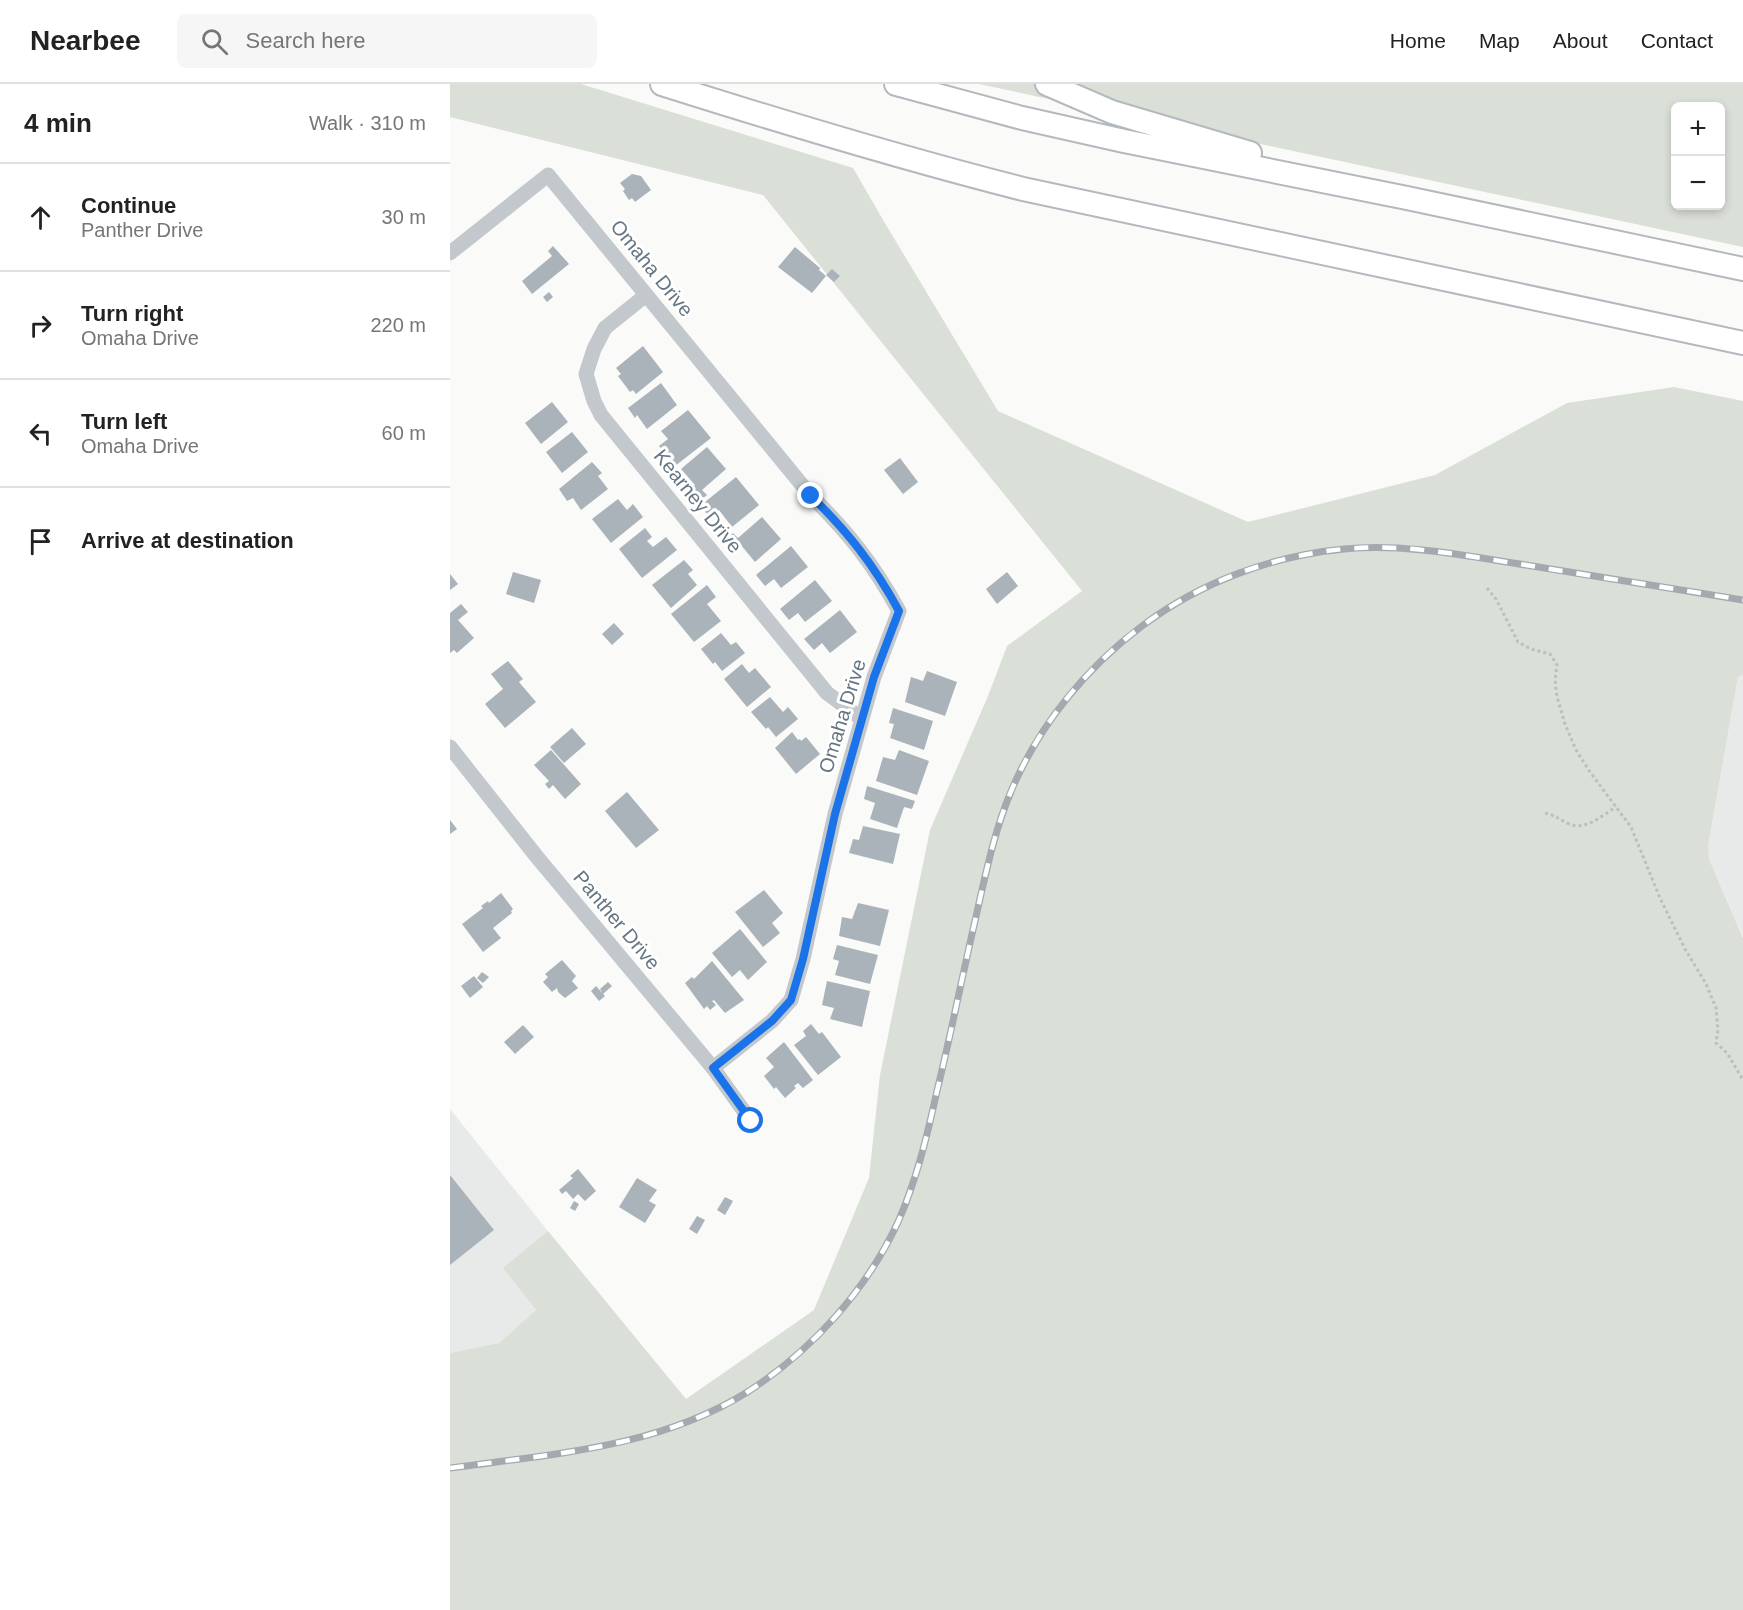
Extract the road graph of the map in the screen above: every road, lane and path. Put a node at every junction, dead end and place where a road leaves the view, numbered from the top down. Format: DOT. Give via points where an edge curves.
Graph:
graph roads {
  1 [pos="662,84"];
  2 [pos="896,84"];
  3 [pos="1047,84"];
  4 [pos="1407,198"];
  5 [pos="450,254"];
  6 [pos="1743,269"];
  7 [pos="646,295"];
  8 [pos="1743,343"];
  9 [pos="1486,588"];
  10 [pos="862,719"];
  11 [pos="450,747"];
  12 [pos="1616,807"];
  13 [pos="1545,813"];
  14 [pos="713,1068"];
  15 [pos="1743,1080"];
  16 [pos="751,1121"];
  1 -- 8 [label="highway" via="1034,192"];
  2 -- 4 [label="highway" via="1124,141"];
  3 -- 4 [label="highway" via="1151,125"];
  4 -- 6 [label="highway"];
  5 -- 7 [label="street, Omaha Drive" via="548,175"];
  7 -- 10 [label="street, Omaha Drive" via="811,496 843,527 899,611"];
  7 -- 10 [label="street, Kearney Drive" via="605,328 594,349 586,374 601,415 827,693"];
  9 -- 12 [label="path" via="1518,642 1550,654 1557,665 1557,697 1565,724 1576,750"];
  10 -- 14 [label="street, Omaha Drive" via="791,1000 772,1021"];
  11 -- 14 [label="street, Panther Drive"];
  12 -- 13 [label="path" via="1585,826 1569,824"];
  12 -- 15 [label="path" via="1631,827 1660,898 1706,984 1716,1008 1716,1043"];
  14 -- 16 [label="street, Panther Drive"];
}
